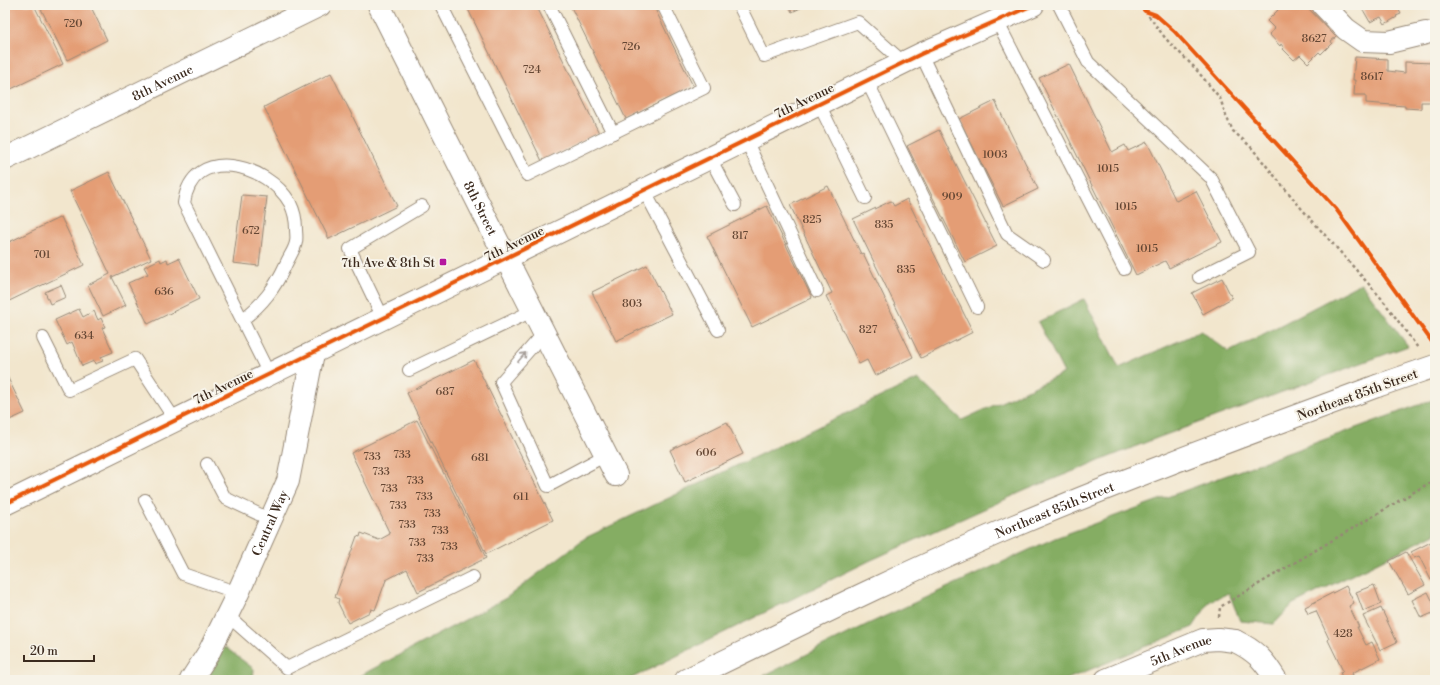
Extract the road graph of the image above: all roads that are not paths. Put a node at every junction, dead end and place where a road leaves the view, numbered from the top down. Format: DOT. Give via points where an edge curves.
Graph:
graph roads {
  1 [pos="320,5"];
  2 [pos="379,5"];
  3 [pos="441,5"];
  4 [pos="549,5"];
  5 [pos="663,5"];
  6 [pos="739,5"];
  7 [pos="1033,5"];
  8 [pos="1059,5"];
  9 [pos="1323,5"];
  10 [pos="997,21"];
  11 [pos="1426,33"];
  12 [pos="913,58"];
  13 [pos="866,81"];
  14 [pos="819,104"];
  15 [pos="613,133"];
  16 [pos="746,140"];
  17 [pos="710,158"];
  18 [pos="5,159"];
  19 [pos="644,190"];
  20 [pos="865,198"];
  21 [pos="735,205"];
  22 [pos="422,206"];
  23 [pos="506,258"];
  24 [pos="1044,260"];
  25 [pos="1124,269"];
  26 [pos="1199,277"];
  27 [pos="817,291"];
  28 [pos="977,307"];
  29 [pos="532,310"];
  30 [pos="383,318"];
  31 [pos="242,320"];
  32 [pos="718,330"];
  33 [pos="544,333"];
  34 [pos="43,338"];
  35 [pos="313,353"];
  36 [pos="1428,360"];
  37 [pos="409,370"];
  38 [pos="269,374"];
  39 [pos="175,420"];
  40 [pos="606,455"];
  41 [pos="207,464"];
  42 [pos="616,475"];
  43 [pos="145,500"];
  44 [pos="5,504"];
  45 [pos="271,520"];
  46 [pos="473,577"];
  47 [pos="238,593"];
  48 [pos="227,615"];
  49 [pos="191,680"];
  50 [pos="686,680"];
  51 [pos="1106,680"];
  52 [pos="1276,680"];
  1 -- 18 [label="street, 8th Avenue"];
  2 -- 23 [label="street, 8th Street"];
  3 -- 15 [label="lane" via="527,175"];
  4 -- 15 [label="lane"];
  5 -- 15 [label="lane" via="704,88"];
  6 -- 12 [label="lane" via="764,56 858,22"];
  7 -- 10 [label="street, 7th Avenue"];
  8 -- 26 [label="lane" via="1088,62 1211,178 1249,252"];
  9 -- 11 [label="street" via="1346,29 1363,41 1389,42"];
  10 -- 12 [label="street, 7th Avenue"];
  10 -- 25 [label="lane"];
  12 -- 13 [label="street, 7th Avenue"];
  12 -- 24 [label="lane" via="1008,234"];
  13 -- 14 [label="street, 7th Avenue"];
  13 -- 28 [label="lane"];
  14 -- 16 [label="street, 7th Avenue"];
  14 -- 20 [label="lane"];
  16 -- 17 [label="street, 7th Avenue"];
  16 -- 27 [label="lane"];
  17 -- 19 [label="street, 7th Avenue"];
  17 -- 21 [label="lane"];
  19 -- 23 [label="street, 7th Avenue"];
  19 -- 32 [label="lane"];
  22 -- 30 [label="lane" via="350,249"];
  23 -- 29 [label="street, 8th Street"];
  23 -- 30 [label="street, 7th Avenue"];
  29 -- 33 [label="street, 8th Street"];
  29 -- 37 [label="lane"];
  30 -- 35 [label="street, 7th Avenue"];
  31 -- 31 [label="lane" via="184,203 191,181 200,172 213,166 229,165 259,174 274,185 290,203 296,220 296,242 273,290"];
  31 -- 38 [label="lane"];
  33 -- 40 [label="street, 8th Street"];
  40 -- 33 [label="lane, one-way" via="548,486 501,382"];
  34 -- 39 [label="lane" via="69,390 135,359"];
  35 -- 38 [label="street, 7th Avenue"];
  35 -- 45 [label="street, Central Way" via="288,481"];
  36 -- 50 [label="street, Northeast 85th Street, bridge" via="1377,386 1123,481 1013,526 903,575"];
  38 -- 39 [label="street, 7th Avenue"];
  39 -- 44 [label="street, 7th Avenue"];
  40 -- 42 [label="street, 8th Street"];
  41 -- 45 [label="lane" via="225,498"];
  43 -- 47 [label="lane" via="183,574"];
  45 -- 47 [label="street, Central Way"];
  46 -- 48 [label="lane" via="287,668"];
  47 -- 48 [label="street, Central Way"];
  48 -- 49 [label="street, Central Way" via="210,652"];
  51 -- 52 [label="street, 5th Avenue" via="1203,640 1218,639 1235,641 1248,647 1264,662"];
}
